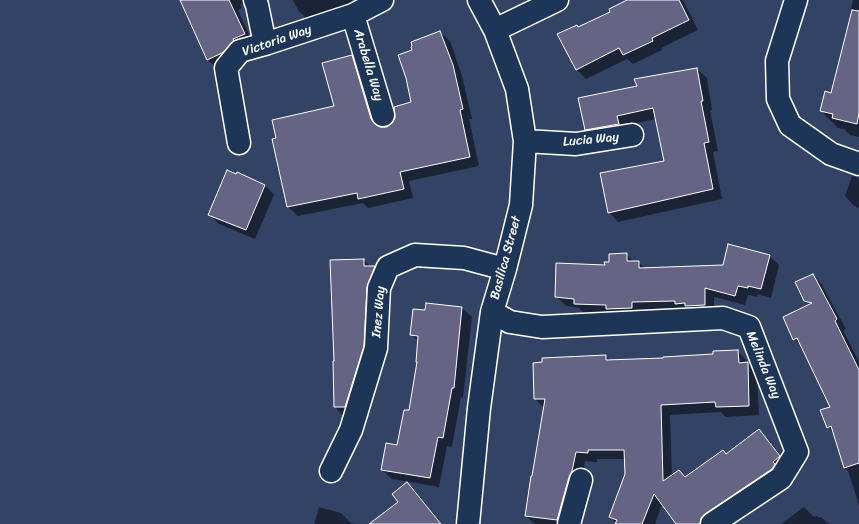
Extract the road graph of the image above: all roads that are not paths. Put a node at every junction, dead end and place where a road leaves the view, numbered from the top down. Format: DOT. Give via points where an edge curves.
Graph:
graph roads {
  1 [pos="255,0"];
  2 [pos="382,0"];
  3 [pos="479,0"];
  4 [pos="556,0"];
  5 [pos="796,0"];
  6 [pos="353,15"];
  7 [pos="495,30"];
  8 [pos="265,44"];
  9 [pos="383,115"];
  10 [pos="632,135"];
  11 [pos="525,141"];
  12 [pos="239,143"];
  13 [pos="859,164"];
  14 [pos="505,268"];
  15 [pos="492,312"];
  16 [pos="331,471"];
  17 [pos="581,480"];
  18 [pos="472,523"];
  19 [pos="569,524"];
  20 [pos="712,524"];
  1 -- 8 [label="street"];
  2 -- 6 [label="street, Victoria Way"];
  3 -- 7 [label="street, Basilica Street"];
  4 -- 7 [label="street"];
  5 -- 13 [label="street" via="777,61 778,99 790,125 831,154"];
  6 -- 8 [label="street, Victoria Way"];
  6 -- 9 [label="street, Arabella Way"];
  7 -- 11 [label="street, Basilica Street" via="517,89"];
  8 -- 12 [label="street, Victoria Way" via="240,51 226,68"];
  10 -- 11 [label="street, Lucia Way" via="576,144"];
  11 -- 14 [label="street, Basilica Street" via="521,205"];
  14 -- 15 [label="street, Basilica Street"];
  14 -- 16 [label="street, Inez Way" via="464,258 415,255 388,267 379,288 376,348 351,430"];
  15 -- 18 [label="street, Basilica Street" via="479,408"];
  15 -- 20 [label="street, Melinda Way" via="510,322 542,326 723,318 749,327 797,452 781,478"];
  17 -- 19 [label="street"];
}
